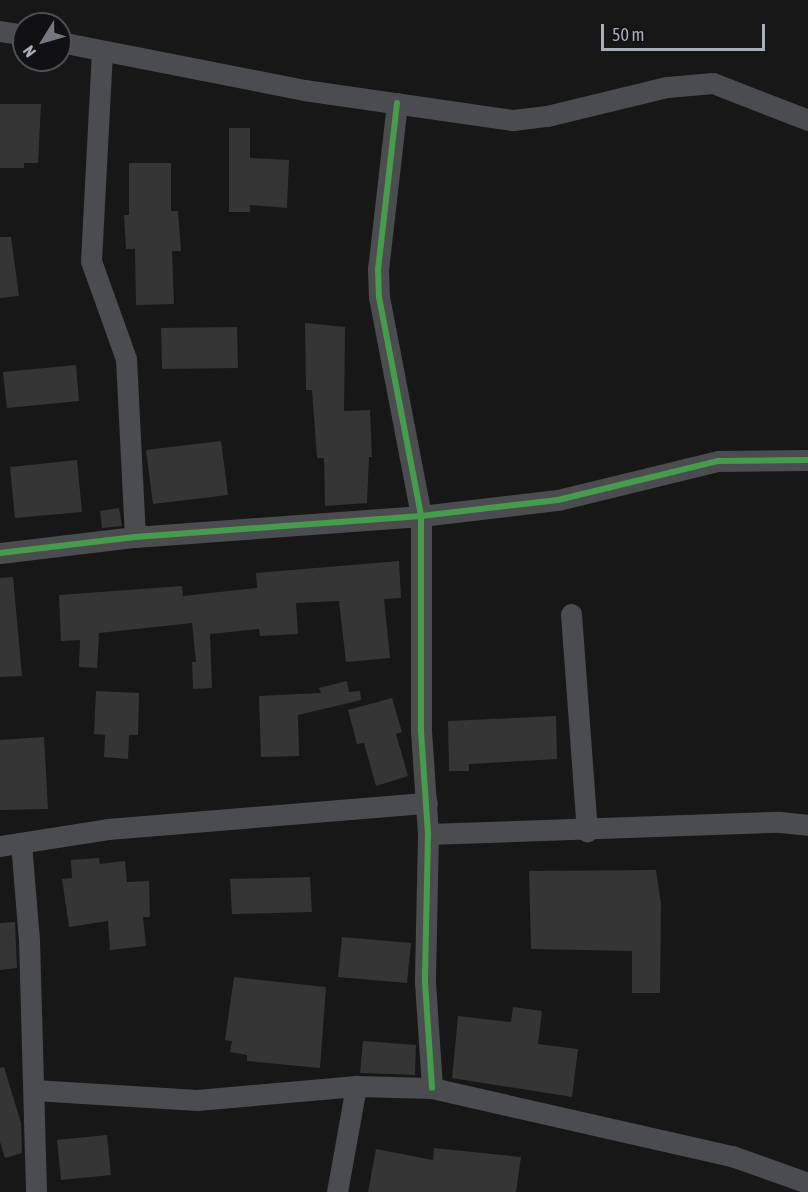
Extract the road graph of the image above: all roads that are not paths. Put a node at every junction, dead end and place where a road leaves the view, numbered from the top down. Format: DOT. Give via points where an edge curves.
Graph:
graph roads {
  1 [pos="72,45"];
  2 [pos="102,51"];
  3 [pos="397,103"];
  4 [pos="808,120"];
  5 [pos="808,460"];
  6 [pos="421,516"];
  7 [pos="135,537"];
  8 [pos="0,553"];
  9 [pos="571,614"];
  10 [pos="427,803"];
  11 [pos="808,825"];
  12 [pos="587,831"];
  13 [pos="428,834"];
  14 [pos="10,845"];
  15 [pos="356,1086"];
  16 [pos="432,1088"];
  17 [pos="34,1090"];
  18 [pos="808,1184"];
  19 [pos="36,1192"];
  20 [pos="337,1192"];
  1 -- 2 [label="street"];
  2 -- 3 [label="street" via="304,90"];
  2 -- 7 [label="street" via="91,261 126,359"];
  3 -- 4 [label="street" via="513,120 547,116 667,87 713,83"];
  3 -- 6 [label="street" via="378,268 379,297"];
  5 -- 6 [label="street" via="718,461 558,500"];
  6 -- 7 [label="street"];
  6 -- 10 [label="street" via="422,731"];
  7 -- 8 [label="street"];
  9 -- 12 [label="street"];
  10 -- 13 [label="street"];
  10 -- 14 [label="street" via="108,829"];
  11 -- 12 [label="street" via="780,822"];
  12 -- 13 [label="street"];
  13 -- 16 [label="street" via="424,982"];
  14 -- 17 [label="street" via="29,940"];
  15 -- 16 [label="street"];
  15 -- 17 [label="street" via="197,1100"];
  15 -- 20 [label="street"];
  16 -- 18 [label="street" via="732,1156"];
  17 -- 19 [label="street"];
}
